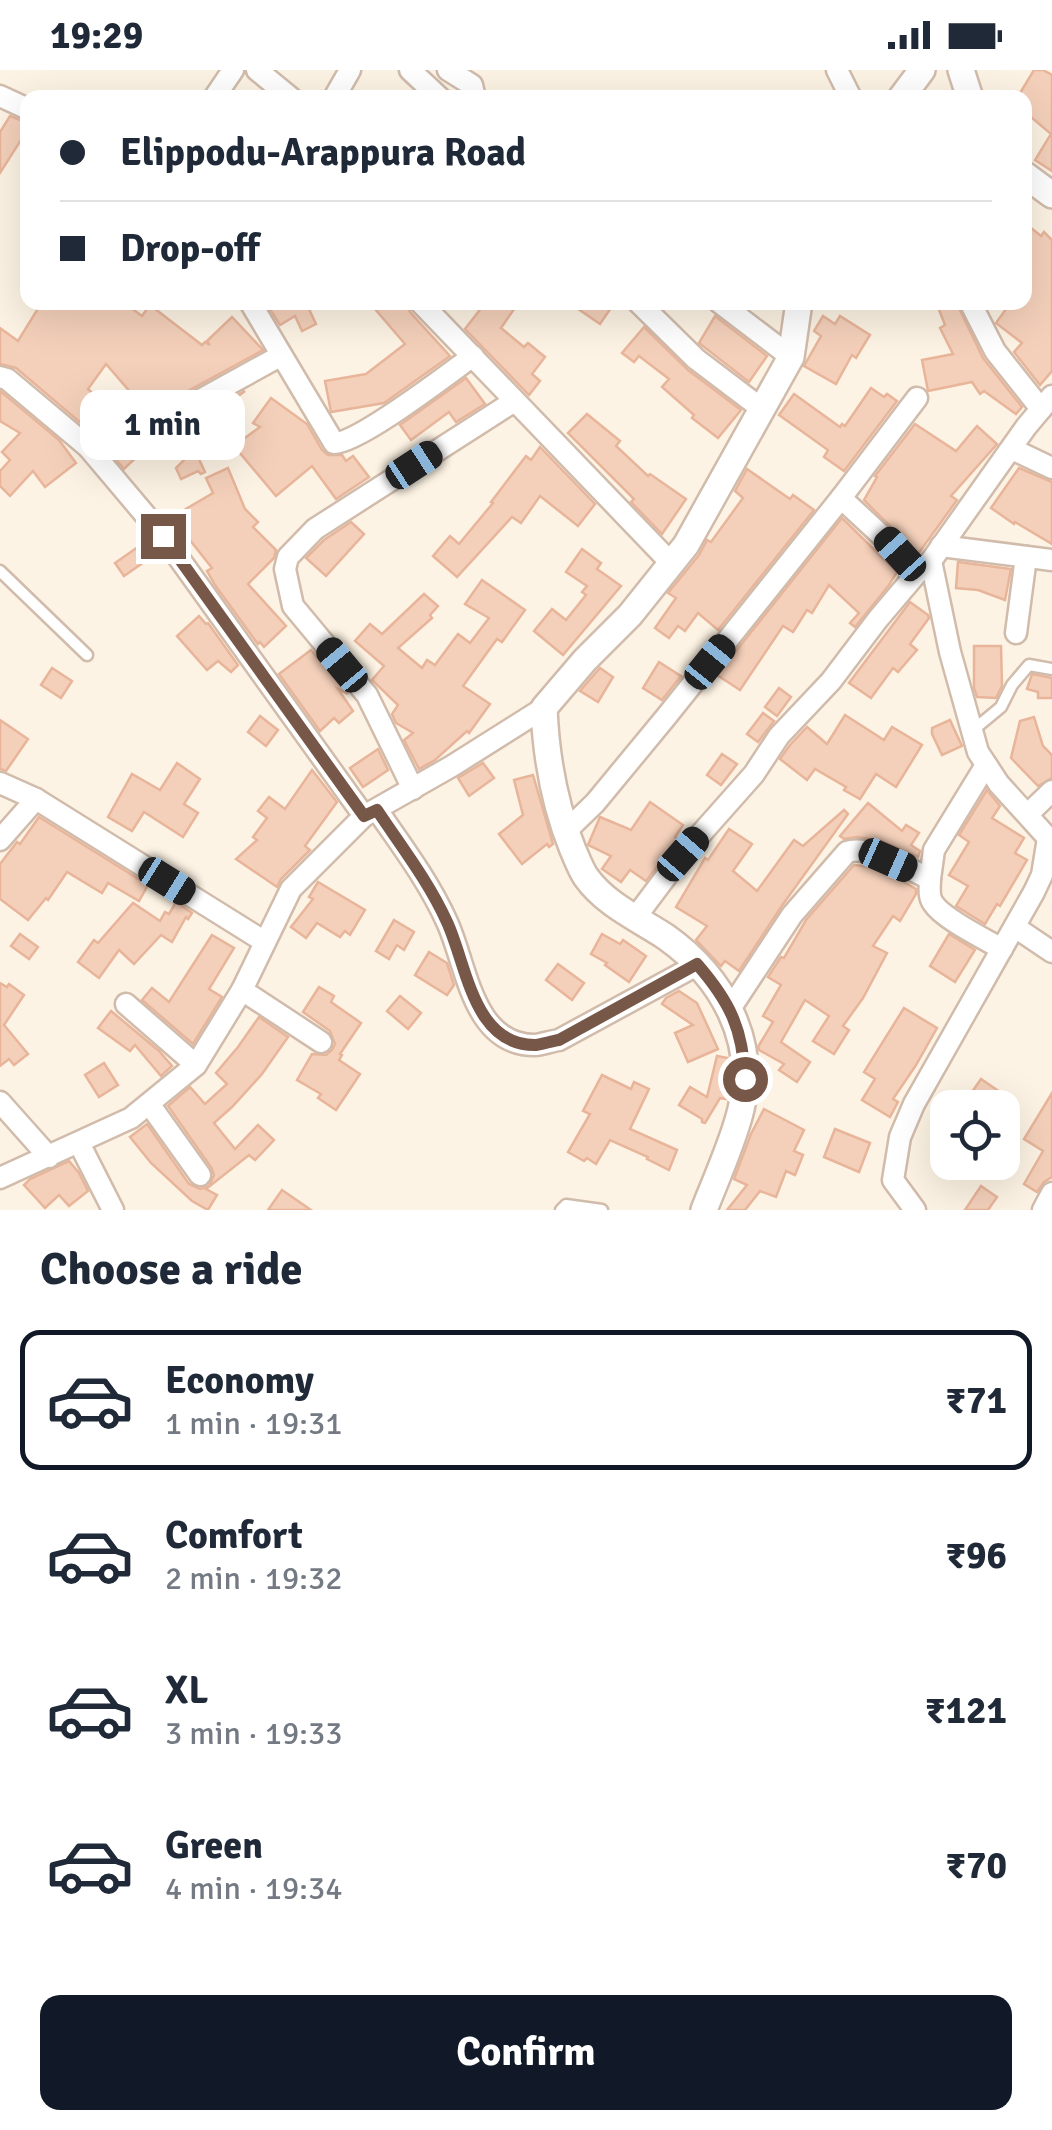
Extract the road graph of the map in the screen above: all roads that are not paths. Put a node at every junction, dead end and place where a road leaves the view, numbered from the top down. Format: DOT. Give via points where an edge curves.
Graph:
graph roads {
  1 [pos="257,70"];
  2 [pos="410,70"];
  3 [pos="448,70"];
  4 [pos="281,90"];
  5 [pos="431,90"];
  6 [pos="473,90"];
  7 [pos="1032,179"];
  8 [pos="1052,195"];
  9 [pos="254,310"];
  10 [pos="428,310"];
  11 [pos="646,310"];
  12 [pos="729,310"];
  13 [pos="798,310"];
  14 [pos="974,310"];
  15 [pos="280,356"];
  16 [pos="473,356"];
  17 [pos="791,358"];
  18 [pos="0,377"];
  19 [pos="916,398"];
  20 [pos="514,402"];
  21 [pos="1047,402"];
  22 [pos="762,409"];
  23 [pos="88,446"];
  24 [pos="1012,449"];
  25 [pos="1052,468"];
  26 [pos="841,498"];
  27 [pos="1026,558"];
  28 [pos="930,560"];
  29 [pos="1052,560"];
  30 [pos="671,563"];
  31 [pos="0,571"];
  32 [pos="1016,633"];
  33 [pos="87,655"];
  34 [pos="1052,669"];
  35 [pos="544,708"];
  36 [pos="972,732"];
  37 [pos="986,766"];
  38 [pos="0,783"];
  39 [pos="413,788"];
  40 [pos="1052,791"];
  41 [pos="36,800"];
  42 [pos="371,813"];
  43 [pos="1028,814"];
  44 [pos="566,831"];
  45 [pos="1050,839"];
  46 [pos="0,840"];
  47 [pos="930,879"];
  48 [pos="635,918"];
  49 [pos="1015,927"];
  50 [pos="265,942"];
  51 [pos="1002,948"];
  52 [pos="1052,952"];
  53 [pos="697,964"];
  54 [pos="242,990"];
  55 [pos="126,1004"];
  56 [pos="730,1009"];
  57 [pos="321,1042"];
  58 [pos="196,1065"];
  59 [pos="0,1102"];
  60 [pos="150,1105"];
  61 [pos="79,1142"];
  62 [pos="49,1157"];
  63 [pos="200,1176"];
  64 [pos="0,1178"];
  65 [pos="113,1210"];
  66 [pos="562,1210"];
  67 [pos="602,1210"];
  68 [pos="704,1210"];
  69 [pos="915,1210"];
  1 -- 4 [label="street"];
  2 -- 5 [label="street"];
  3 -- 6 [label="street"];
  7 -- 8 [label="street"];
  9 -- 15 [label="street"];
  10 -- 16 [label="street"];
  11 -- 22 [label="street" via="696,360"];
  12 -- 17 [label="street"];
  13 -- 17 [label="street"];
  14 -- 21 [label="street" via="995,351"];
  15 -- 16 [label="street" via="328,436 340,444"];
  15 -- 23 [label="street" via="191,405 128,419"];
  16 -- 20 [label="street"];
  17 -- 22 [label="street"];
  18 -- 23 [label="street"];
  19 -- 26 [label="street"];
  20 -- 30 [label="street"];
  20 -- 39 [label="street" via="315,529 288,556 293,606 366,695"];
  21 -- 24 [label="street"];
  22 -- 30 [label="street"];
  23 -- 42 [label="street"];
  24 -- 25 [label="street"];
  24 -- 28 [label="street"];
  26 -- 28 [label="street" via="882,536"];
  26 -- 44 [label="street" via="595,804"];
  27 -- 28 [label="street"];
  27 -- 29 [label="street"];
  27 -- 32 [label="street"];
  28 -- 36 [label="street"];
  28 -- 48 [label="street"];
  30 -- 35 [label="street"];
  31 -- 33 [label="lane"];
  34 -- 36 [label="lane" via="1029,665 1001,707"];
  35 -- 39 [label="street"];
  35 -- 44 [label="street" via="550,778"];
  36 -- 37 [label="street"];
  37 -- 43 [label="street"];
  37 -- 47 [label="street" via="934,850"];
  38 -- 41 [label="street"];
  39 -- 42 [label="street"];
  40 -- 43 [label="street"];
  41 -- 46 [label="street"];
  41 -- 50 [label="street"];
  42 -- 50 [label="street" via="290,888"];
  42 -- 53 [label="street" via="416,867 447,922 485,1020 507,1038 535,1045 559,1040"];
  43 -- 45 [label="street"];
  44 -- 48 [label="street" via="586,877"];
  45 -- 49 [label="street" via="1042,875"];
  47 -- 51 [label="street" via="933,904"];
  47 -- 56 [label="street" via="873,852 847,852 792,915"];
  48 -- 53 [label="street"];
  49 -- 51 [label="street"];
  49 -- 52 [label="street"];
  50 -- 54 [label="street"];
  51 -- 69 [label="street" via="900,1137 893,1180"];
  53 -- 56 [label="street"];
  54 -- 57 [label="street"];
  54 -- 58 [label="street"];
  55 -- 58 [label="street"];
  56 -- 68 [label="street" via="744,1051 741,1110"];
  58 -- 60 [label="street"];
  59 -- 62 [label="street"];
  60 -- 61 [label="street"];
  60 -- 63 [label="street"];
  61 -- 62 [label="street"];
  61 -- 65 [label="street"];
  62 -- 64 [label="street"];
  66 -- 67 [label="lane" via="566,1204"];
}
